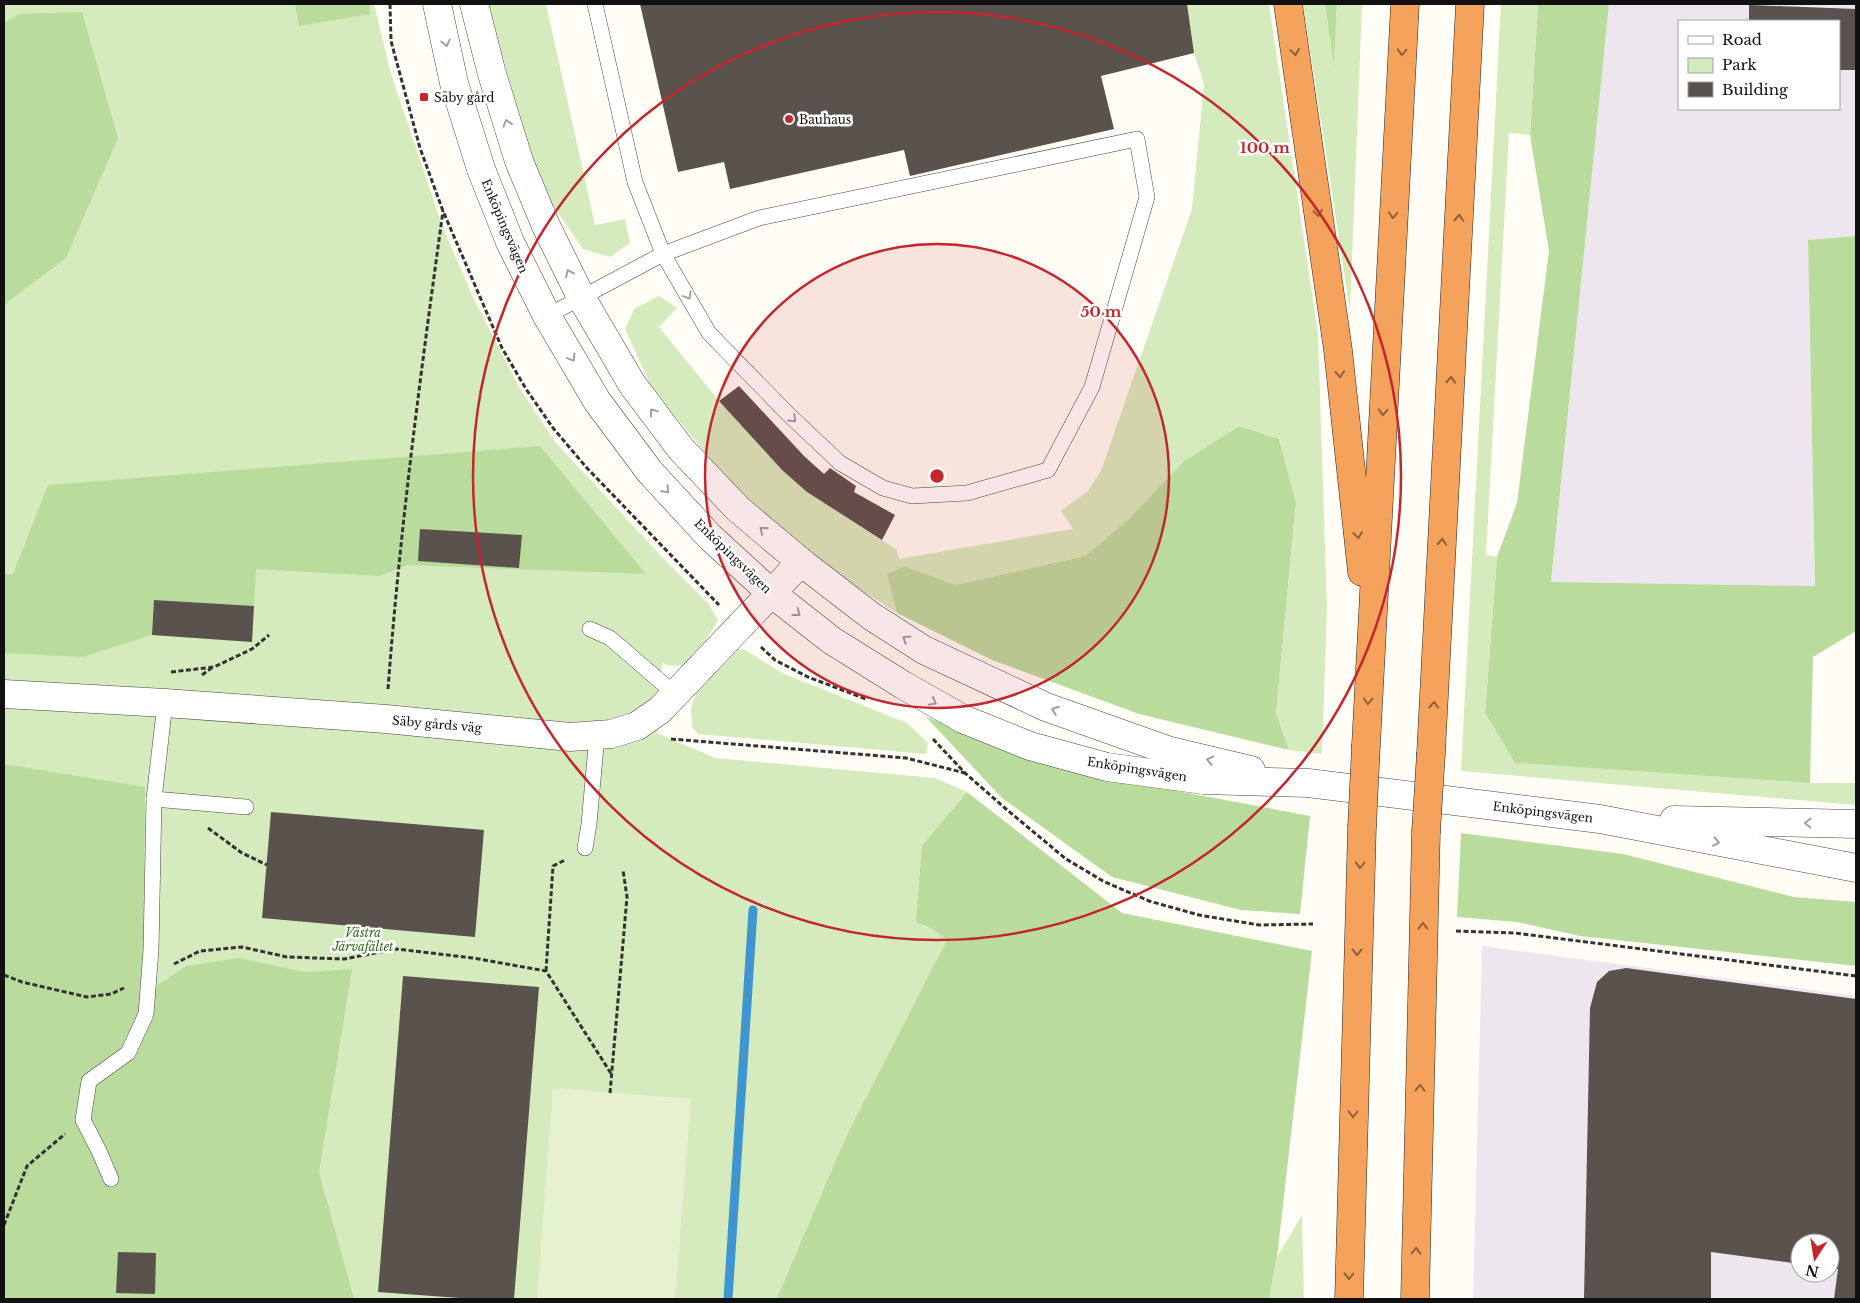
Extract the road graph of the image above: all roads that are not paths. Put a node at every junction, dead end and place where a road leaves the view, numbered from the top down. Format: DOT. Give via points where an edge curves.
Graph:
graph roads {
  1 [pos="437,4"];
  2 [pos="474,4"];
  3 [pos="595,4"];
  4 [pos="1288,4"];
  5 [pos="1404,4"];
  6 [pos="1470,4"];
  7 [pos="663,254"];
  8 [pos="581,297"];
  9 [pos="547,316"];
  10 [pos="801,562"];
  11 [pos="770,592"];
  12 [pos="590,629"];
  13 [pos="1370,656"];
  14 [pos="4,694"];
  15 [pos="675,694"];
  16 [pos="165,703"];
  17 [pos="597,735"];
  18 [pos="1308,783"];
  19 [pos="154,799"];
  20 [pos="246,807"];
  21 [pos="1600,819"];
  22 [pos="1856,824"];
  23 [pos="585,848"];
  24 [pos="1856,868"];
  25 [pos="111,1179"];
  26 [pos="1349,1299"];
  27 [pos="1415,1299"];
  1 -- 9 [label="street, Enköpingsvägen, one-way" via="454,83 481,169 510,242"];
  8 -- 2 [label="street, Enköpingsvägen, one-way" via="518,161"];
  3 -- 7 [label="lane" via="635,182"];
  4 -- 13 [label="highway, one-way" via="1338,350"];
  5 -- 13 [label="highway, one-way"];
  27 -- 6 [label="highway, one-way, bridge" via="1426,832"];
  7 -- 7 [label="lane, one-way" via="709,333 840,463 883,488 912,496 967,493 1048,470 1092,387 1146,196 1137,140 759,218"];
  7 -- 8 [label="lane"];
  8 -- 9 [label="lane"];
  10 -- 8 [label="street, Enköpingsvägen, one-way" via="738,509 681,449 632,384"];
  9 -- 11 [label="street, Enköpingsvägen, one-way" via="597,401 650,472 710,537"];
  10 -- 11 [label="street, Säby gårds väg"];
  18 -- 10 [label="street, Enköpingsvägen, one-way" via="1167,750 1046,707 924,650 871,616"];
  11 -- 15 [label="street, Säby gårds väg"];
  11 -- 18 [label="street, Enköpingsvägen, one-way" via="831,640 903,685 963,719 1030,746 1106,767 1194,779"];
  12 -- 15 [label="lane" via="610,638"];
  13 -- 26 [label="highway, one-way, bridge"];
  14 -- 16 [label="street, Säby gårds väg"];
  15 -- 17 [label="street, Säby gårds väg" via="660,710 637,726"];
  16 -- 17 [label="street, Säby gårds väg" via="386,719 570,737"];
  16 -- 19 [label="lane"];
  17 -- 23 [label="lane"];
  18 -- 21 [label="street, Enköpingsvägen"];
  19 -- 20 [label="lane"];
  19 -- 25 [label="lane" via="150,976 146,1014 128,1053 89,1081 83,1120"];
  22 -- 21 [label="street, Enköpingsvägen, one-way"];
  21 -- 24 [label="street, Enköpingsvägen, one-way"];
}
